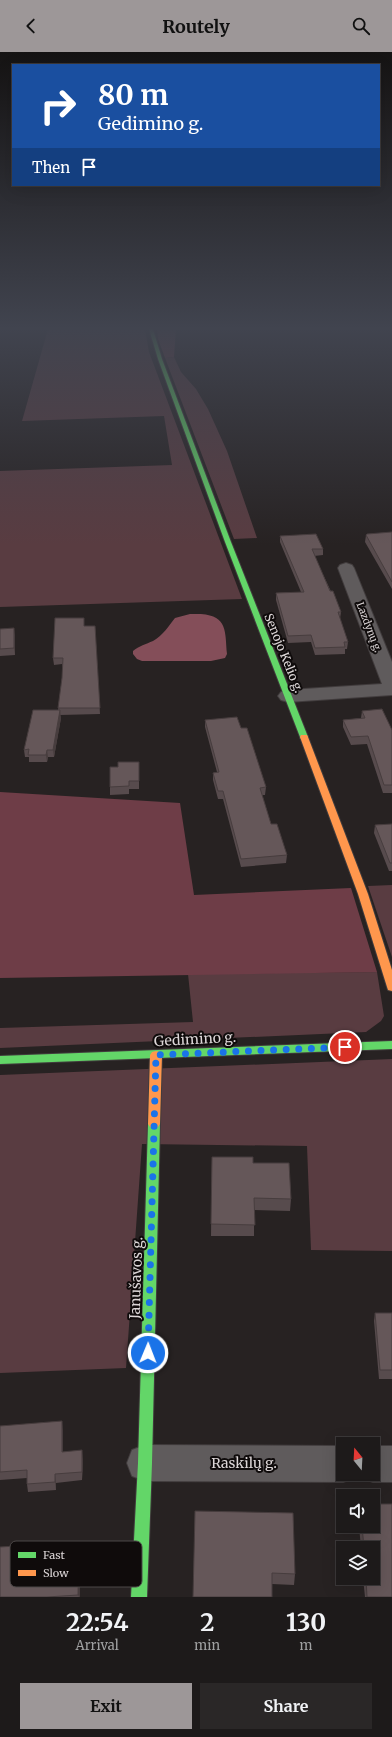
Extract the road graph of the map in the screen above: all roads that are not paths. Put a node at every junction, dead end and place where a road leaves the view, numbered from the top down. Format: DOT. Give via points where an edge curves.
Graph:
graph roads {
  1 [pos="176,401"];
  2 [pos="346,568"];
  3 [pos="392,685"];
  4 [pos="392,689"];
  5 [pos="288,696"];
  6 [pos="392,987"];
  7 [pos="392,1044"];
  8 [pos="156,1055"];
  9 [pos="0,1060"];
  10 [pos="145,1463"];
  11 [pos="336,1464"];
  12 [pos="380,1464"];
  13 [pos="392,1464"];
  14 [pos="142,1541"];
  15 [pos="139,1587"];
  16 [pos="139,1597"];
  1 -- 5 [label="street, Senojo Kelio g."];
  2 -- 3 [label="street, Lazdynų g."];
  4 -- 5 [label="street"];
  5 -- 6 [label="street, Senojo Kelio g." via="363,894"];
  7 -- 8 [label="street, Gedimino g."];
  8 -- 9 [label="street, Gedimino g."];
  8 -- 10 [label="street, Janušavos g."];
  10 -- 11 [label="street, Raskilų g."];
  10 -- 14 [label="street, Janušavos g."];
  12 -- 13 [label="street"];
  15 -- 16 [label="street, Janušavos g."];
}
